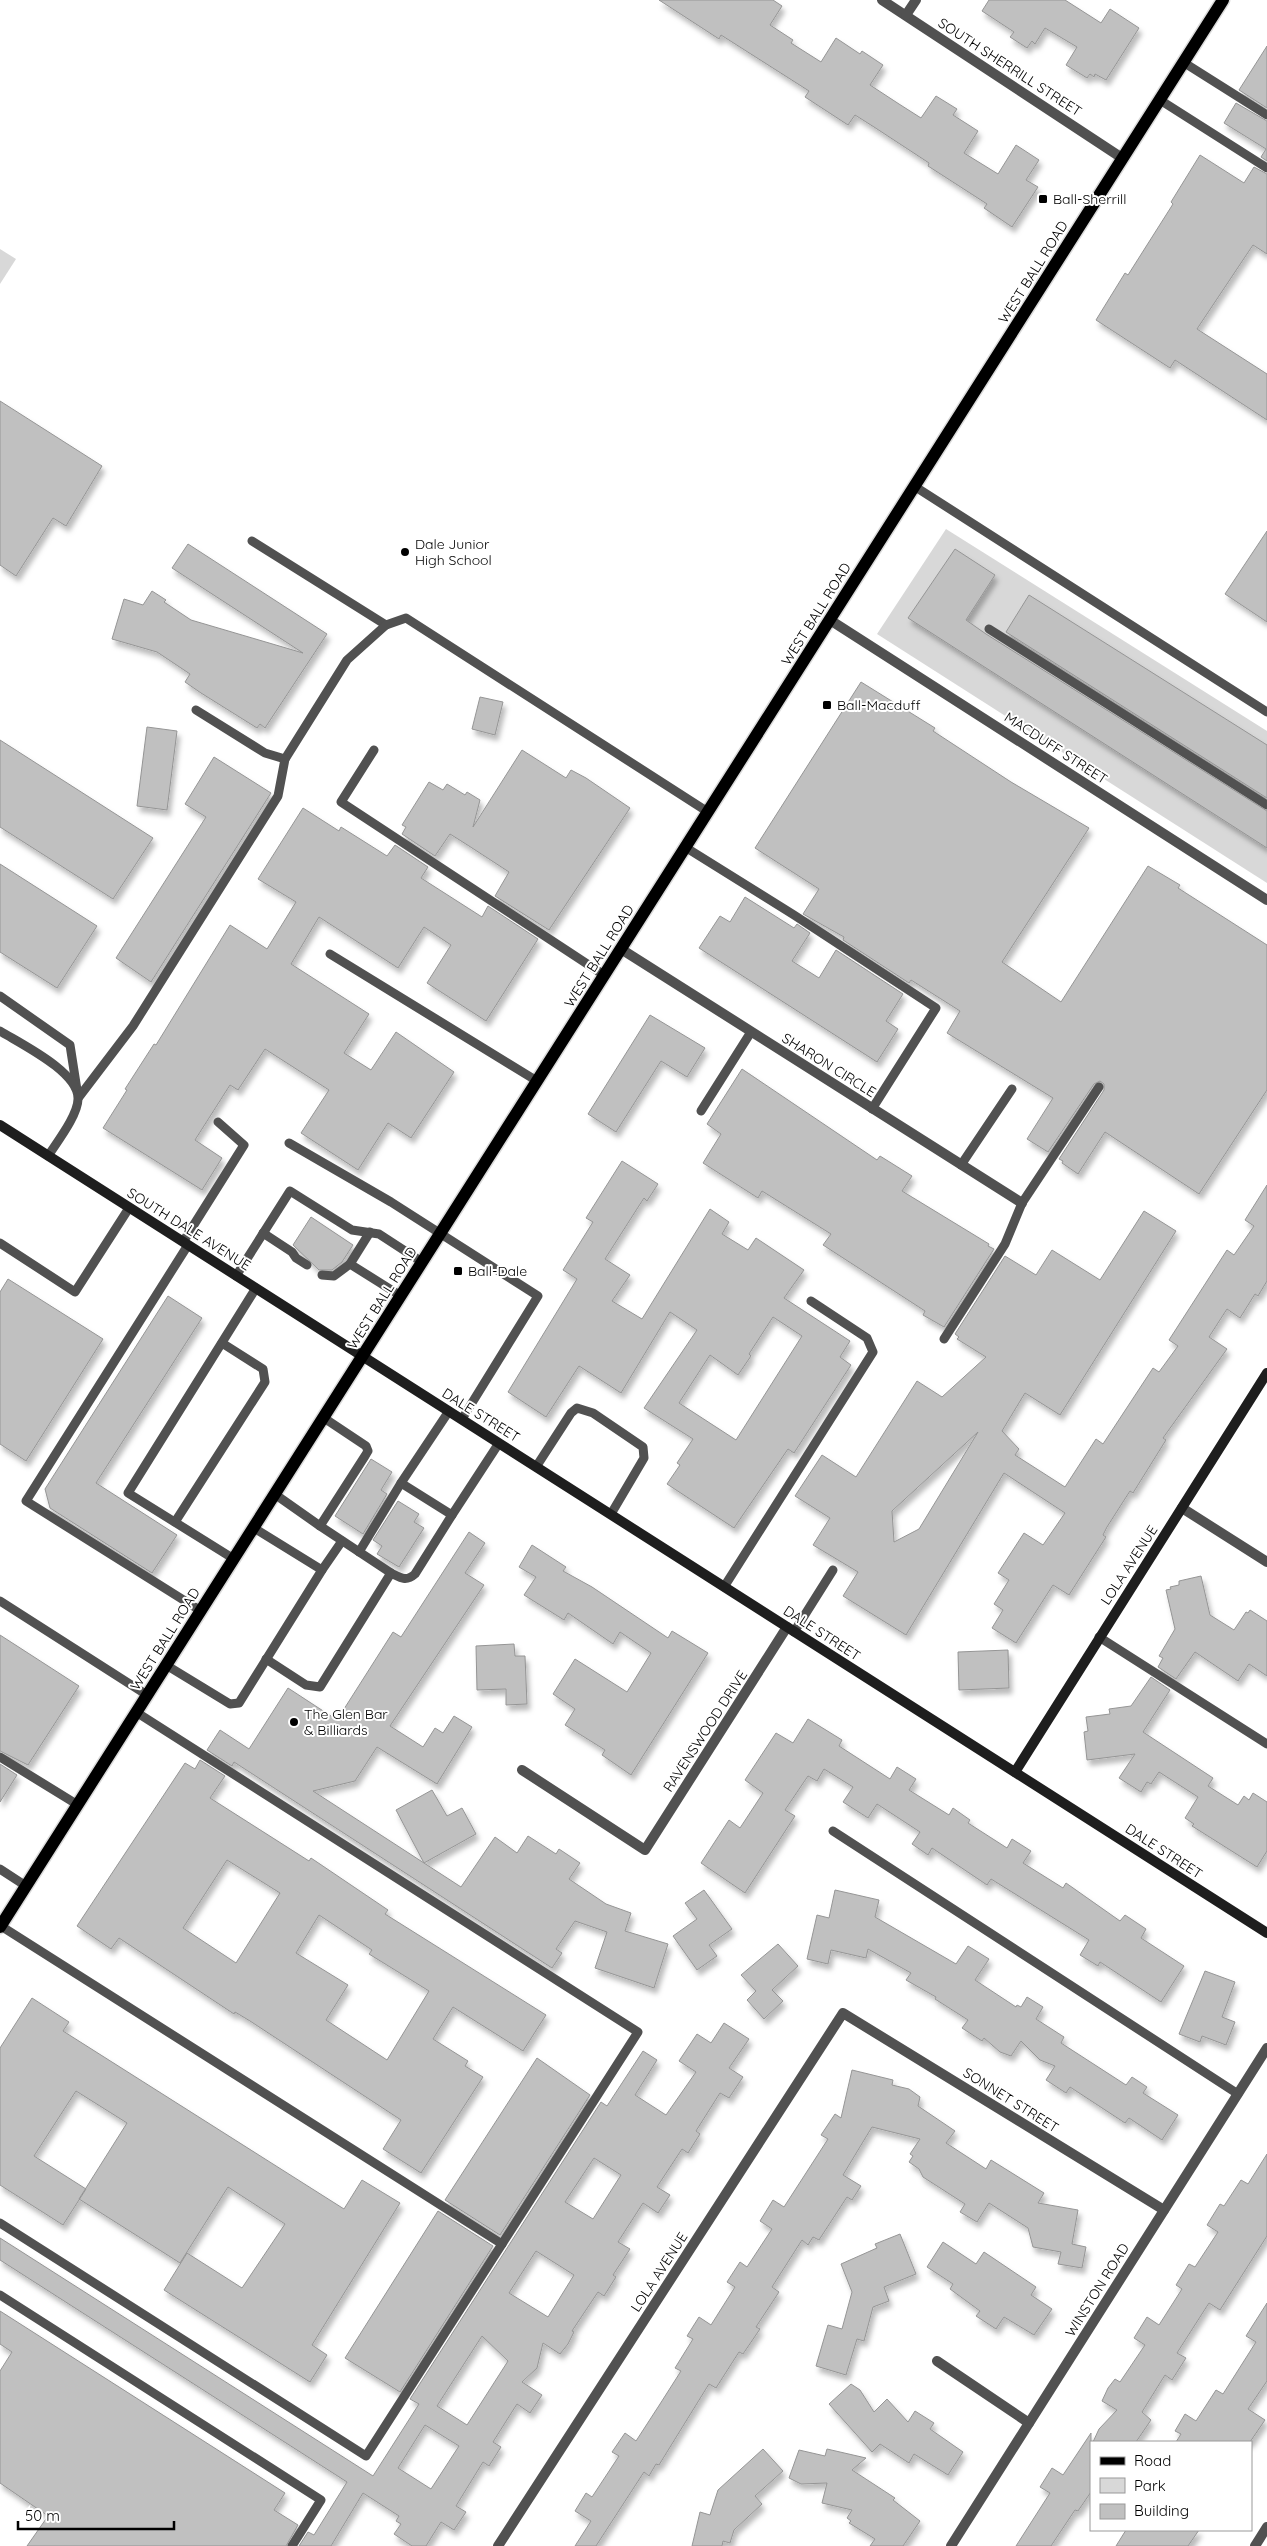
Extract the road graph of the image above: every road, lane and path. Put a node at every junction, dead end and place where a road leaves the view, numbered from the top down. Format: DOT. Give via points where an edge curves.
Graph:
graph roads {
  1 [pos="882,0"];
  2 [pos="916,0"];
  3 [pos="1223,0"];
  4 [pos="906,15"];
  5 [pos="1183,62"];
  6 [pos="1160,100"];
  7 [pos="1267,115"];
  8 [pos="1122,158"];
  9 [pos="1267,168"];
  10 [pos="914,486"];
  11 [pos="252,541"];
  12 [pos="830,620"];
  13 [pos="386,625"];
  14 [pos="989,630"];
  15 [pos="196,710"];
  16 [pos="1267,712"];
  17 [pos="374,750"];
  18 [pos="285,759"];
  19 [pos="1267,805"];
  20 [pos="708,812"];
  21 [pos="685,848"];
  22 [pos="1267,900"];
  23 [pos="621,949"];
  24 [pos="330,954"];
  25 [pos="604,975"];
  26 [pos="0,996"];
  27 [pos="0,1031"];
  28 [pos="751,1032"];
  29 [pos="537,1081"];
  30 [pos="1099,1087"];
  31 [pos="1012,1089"];
  32 [pos="79,1097"];
  33 [pos="872,1108"];
  34 [pos="701,1111"];
  35 [pos="218,1122"];
  36 [pos="0,1126"];
  37 [pos="289,1144"];
  38 [pos="48,1156"];
  39 [pos="961,1165"];
  40 [pos="1022,1204"];
  41 [pos="129,1208"];
  42 [pos="370,1232"];
  43 [pos="264,1233"];
  44 [pos="440,1234"];
  45 [pos="0,1243"];
  46 [pos="185,1243"];
  47 [pos="422,1262"];
  48 [pos="350,1264"];
  49 [pos="307,1265"];
  50 [pos="322,1275"];
  51 [pos="236,1276"];
  52 [pos="256,1288"];
  53 [pos="401,1296"];
  54 [pos="810,1301"];
  55 [pos="944,1339"];
  56 [pos="222,1343"];
  57 [pos="362,1356"];
  58 [pos="1267,1373"];
  59 [pos="449,1411"];
  60 [pos="324,1418"];
  61 [pos="462,1420"];
  62 [pos="499,1443"];
  63 [pos="536,1467"];
  64 [pos="401,1484"];
  65 [pos="276,1495"];
  66 [pos="1182,1508"];
  67 [pos="611,1514"];
  68 [pos="452,1516"];
  69 [pos="175,1522"];
  70 [pos="320,1526"];
  71 [pos="254,1528"];
  72 [pos="342,1541"];
  73 [pos="359,1552"];
  74 [pos="234,1559"];
  75 [pos="1267,1562"];
  76 [pos="322,1570"];
  77 [pos="833,1570"];
  78 [pos="391,1573"];
  79 [pos="724,1587"];
  80 [pos="0,1601"];
  81 [pos="201,1611"];
  82 [pos="791,1629"];
  83 [pos="1100,1637"];
  84 [pos="266,1659"];
  85 [pos="166,1665"];
  86 [pos="147,1695"];
  87 [pos="136,1712"];
  88 [pos="1267,1744"];
  89 [pos="0,1757"];
  90 [pos="522,1770"];
  91 [pos="1015,1772"];
  92 [pos="78,1805"];
  93 [pos="833,1831"];
  94 [pos="0,1869"];
  95 [pos="26,1886"];
  96 [pos="0,1926"];
  97 [pos="1267,1933"];
  98 [pos="843,2013"];
  99 [pos="1267,2048"];
  100 [pos="1238,2094"];
  101 [pos="1164,2210"];
  102 [pos="0,2223"];
  103 [pos="502,2244"];
  104 [pos="0,2295"];
  105 [pos="937,2361"];
  106 [pos="1029,2423"];
  107 [pos="1267,2527"];
  108 [pos="292,2546"];
  109 [pos="498,2546"];
  110 [pos="951,2546"];
  111 [pos="1255,2546"];
  1 -- 4 [label="street, SOUTH SHERRILL STREET"];
  2 -- 4 [label="street"];
  3 -- 5 [label="main road, WEST BALL ROAD"];
  4 -- 8 [label="street, SOUTH SHERRILL STREET"];
  5 -- 6 [label="main road, WEST BALL ROAD"];
  5 -- 7 [label="lane"];
  6 -- 8 [label="main road, WEST BALL ROAD"];
  6 -- 9 [label="lane"];
  8 -- 10 [label="main road, WEST BALL ROAD"];
  10 -- 12 [label="main road, WEST BALL ROAD"];
  10 -- 16 [label="lane"];
  11 -- 13 [label="lane"];
  12 -- 20 [label="main road, WEST BALL ROAD"];
  12 -- 22 [label="street, MACDUFF STREET"];
  13 -- 18 [label="lane" via="347,660"];
  13 -- 20 [label="lane" via="406,618"];
  14 -- 19 [label="lane"];
  15 -- 18 [label="lane" via="265,754"];
  17 -- 25 [label="lane" via="341,802"];
  18 -- 32 [label="lane" via="278,796 133,1026"];
  20 -- 21 [label="main road, WEST BALL ROAD"];
  21 -- 23 [label="main road, WEST BALL ROAD"];
  21 -- 33 [label="lane" via="936,1008"];
  23 -- 25 [label="main road, WEST BALL ROAD"];
  23 -- 28 [label="street, SHARON CIRCLE"];
  24 -- 29 [label="lane"];
  25 -- 29 [label="main road, WEST BALL ROAD"];
  26 -- 32 [label="lane" via="70,1045"];
  27 -- 32 [label="lane" via="64,1071"];
  28 -- 33 [label="street, SHARON CIRCLE"];
  28 -- 34 [label="lane"];
  29 -- 44 [label="main road, WEST BALL ROAD"];
  30 -- 40 [label="lane"];
  31 -- 39 [label="lane"];
  32 -- 38 [label="lane" via="66,1128"];
  33 -- 39 [label="street, SHARON CIRCLE"];
  35 -- 46 [label="lane" via="244,1145"];
  36 -- 38 [label="street, SOUTH DALE AVENUE"];
  37 -- 44 [label="lane"];
  38 -- 41 [label="street, SOUTH DALE AVENUE"];
  39 -- 40 [label="street, SHARON CIRCLE"];
  40 -- 55 [label="lane" via="1005,1244"];
  41 -- 45 [label="lane" via="74,1292"];
  41 -- 46 [label="street, SOUTH DALE AVENUE"];
  42 -- 43 [label="lane" via="352,1230 290,1191"];
  42 -- 47 [label="lane" via="379,1234"];
  42 -- 48 [label="lane"];
  43 -- 49 [label="lane"];
  43 -- 51 [label="lane"];
  44 -- 47 [label="main road, WEST BALL ROAD"];
  44 -- 61 [label="lane" via="538,1296"];
  46 -- 51 [label="street, SOUTH DALE AVENUE"];
  46 -- 81 [label="lane" via="26,1501"];
  47 -- 53 [label="main road, WEST BALL ROAD"];
  48 -- 50 [label="lane" via="334,1276"];
  48 -- 53 [label="lane"];
  51 -- 52 [label="street, SOUTH DALE AVENUE"];
  52 -- 56 [label="lane"];
  52 -- 57 [label="street, SOUTH DALE AVENUE"];
  53 -- 57 [label="main road, WEST BALL ROAD"];
  54 -- 79 [label="lane" via="867,1338 873,1352"];
  56 -- 69 [label="lane" via="263,1368 265,1382"];
  56 -- 69 [label="lane" via="128,1493"];
  57 -- 59 [label="street, DALE STREET"];
  57 -- 60 [label="main road, WEST BALL ROAD"];
  58 -- 66 [label="street, LOLA AVENUE"];
  59 -- 61 [label="street, DALE STREET"];
  59 -- 64 [label="lane"];
  60 -- 65 [label="main road, WEST BALL ROAD"];
  60 -- 70 [label="lane" via="366,1446 368,1451"];
  61 -- 62 [label="street, DALE STREET"];
  62 -- 63 [label="street, DALE STREET"];
  62 -- 68 [label="lane"];
  63 -- 67 [label="street, DALE STREET"];
  63 -- 67 [label="lane" via="571,1413 577,1408 593,1413 643,1446 644,1458"];
  64 -- 68 [label="lane"];
  64 -- 73 [label="lane"];
  65 -- 70 [label="lane"];
  65 -- 71 [label="main road, WEST BALL ROAD"];
  66 -- 75 [label="street"];
  66 -- 83 [label="street, LOLA AVENUE"];
  67 -- 79 [label="street, DALE STREET"];
  68 -- 78 [label="lane" via="416,1574 404,1579"];
  69 -- 74 [label="lane"];
  70 -- 72 [label="lane"];
  71 -- 74 [label="main road, WEST BALL ROAD"];
  71 -- 76 [label="lane"];
  72 -- 73 [label="lane"];
  72 -- 76 [label="lane"];
  73 -- 78 [label="lane"];
  74 -- 81 [label="main road, WEST BALL ROAD"];
  76 -- 84 [label="lane"];
  77 -- 82 [label="lane"];
  78 -- 84 [label="lane" via="320,1687 306,1685"];
  79 -- 82 [label="street, DALE STREET"];
  80 -- 86 [label="lane"];
  81 -- 85 [label="main road, WEST BALL ROAD"];
  82 -- 90 [label="street, RAVENSWOOD DRIVE" via="645,1850"];
  82 -- 91 [label="street, DALE STREET"];
  83 -- 88 [label="lane"];
  83 -- 91 [label="street, LOLA AVENUE"];
  84 -- 85 [label="lane" via="235,1705"];
  85 -- 86 [label="main road, WEST BALL ROAD"];
  86 -- 87 [label="main road, WEST BALL ROAD"];
  87 -- 92 [label="main road, WEST BALL ROAD"];
  87 -- 103 [label="lane" via="638,2032"];
  89 -- 92 [label="lane"];
  91 -- 97 [label="street, DALE STREET"];
  92 -- 95 [label="main road, WEST BALL ROAD"];
  93 -- 100 [label="lane"];
  94 -- 95 [label="lane"];
  95 -- 96 [label="main road, WEST BALL ROAD"];
  96 -- 103 [label="lane"];
  98 -- 101 [label="street, SONNET STREET"];
  98 -- 109 [label="street, LOLA AVENUE"];
  99 -- 100 [label="street, WINSTON ROAD"];
  100 -- 101 [label="street, WINSTON ROAD"];
  101 -- 106 [label="street, WINSTON ROAD"];
  102 -- 103 [label="lane" via="366,2456"];
  104 -- 108 [label="lane" via="321,2500"];
  105 -- 106 [label="street"];
  106 -- 110 [label="street, WINSTON ROAD"];
  107 -- 111 [label="street"];
}
